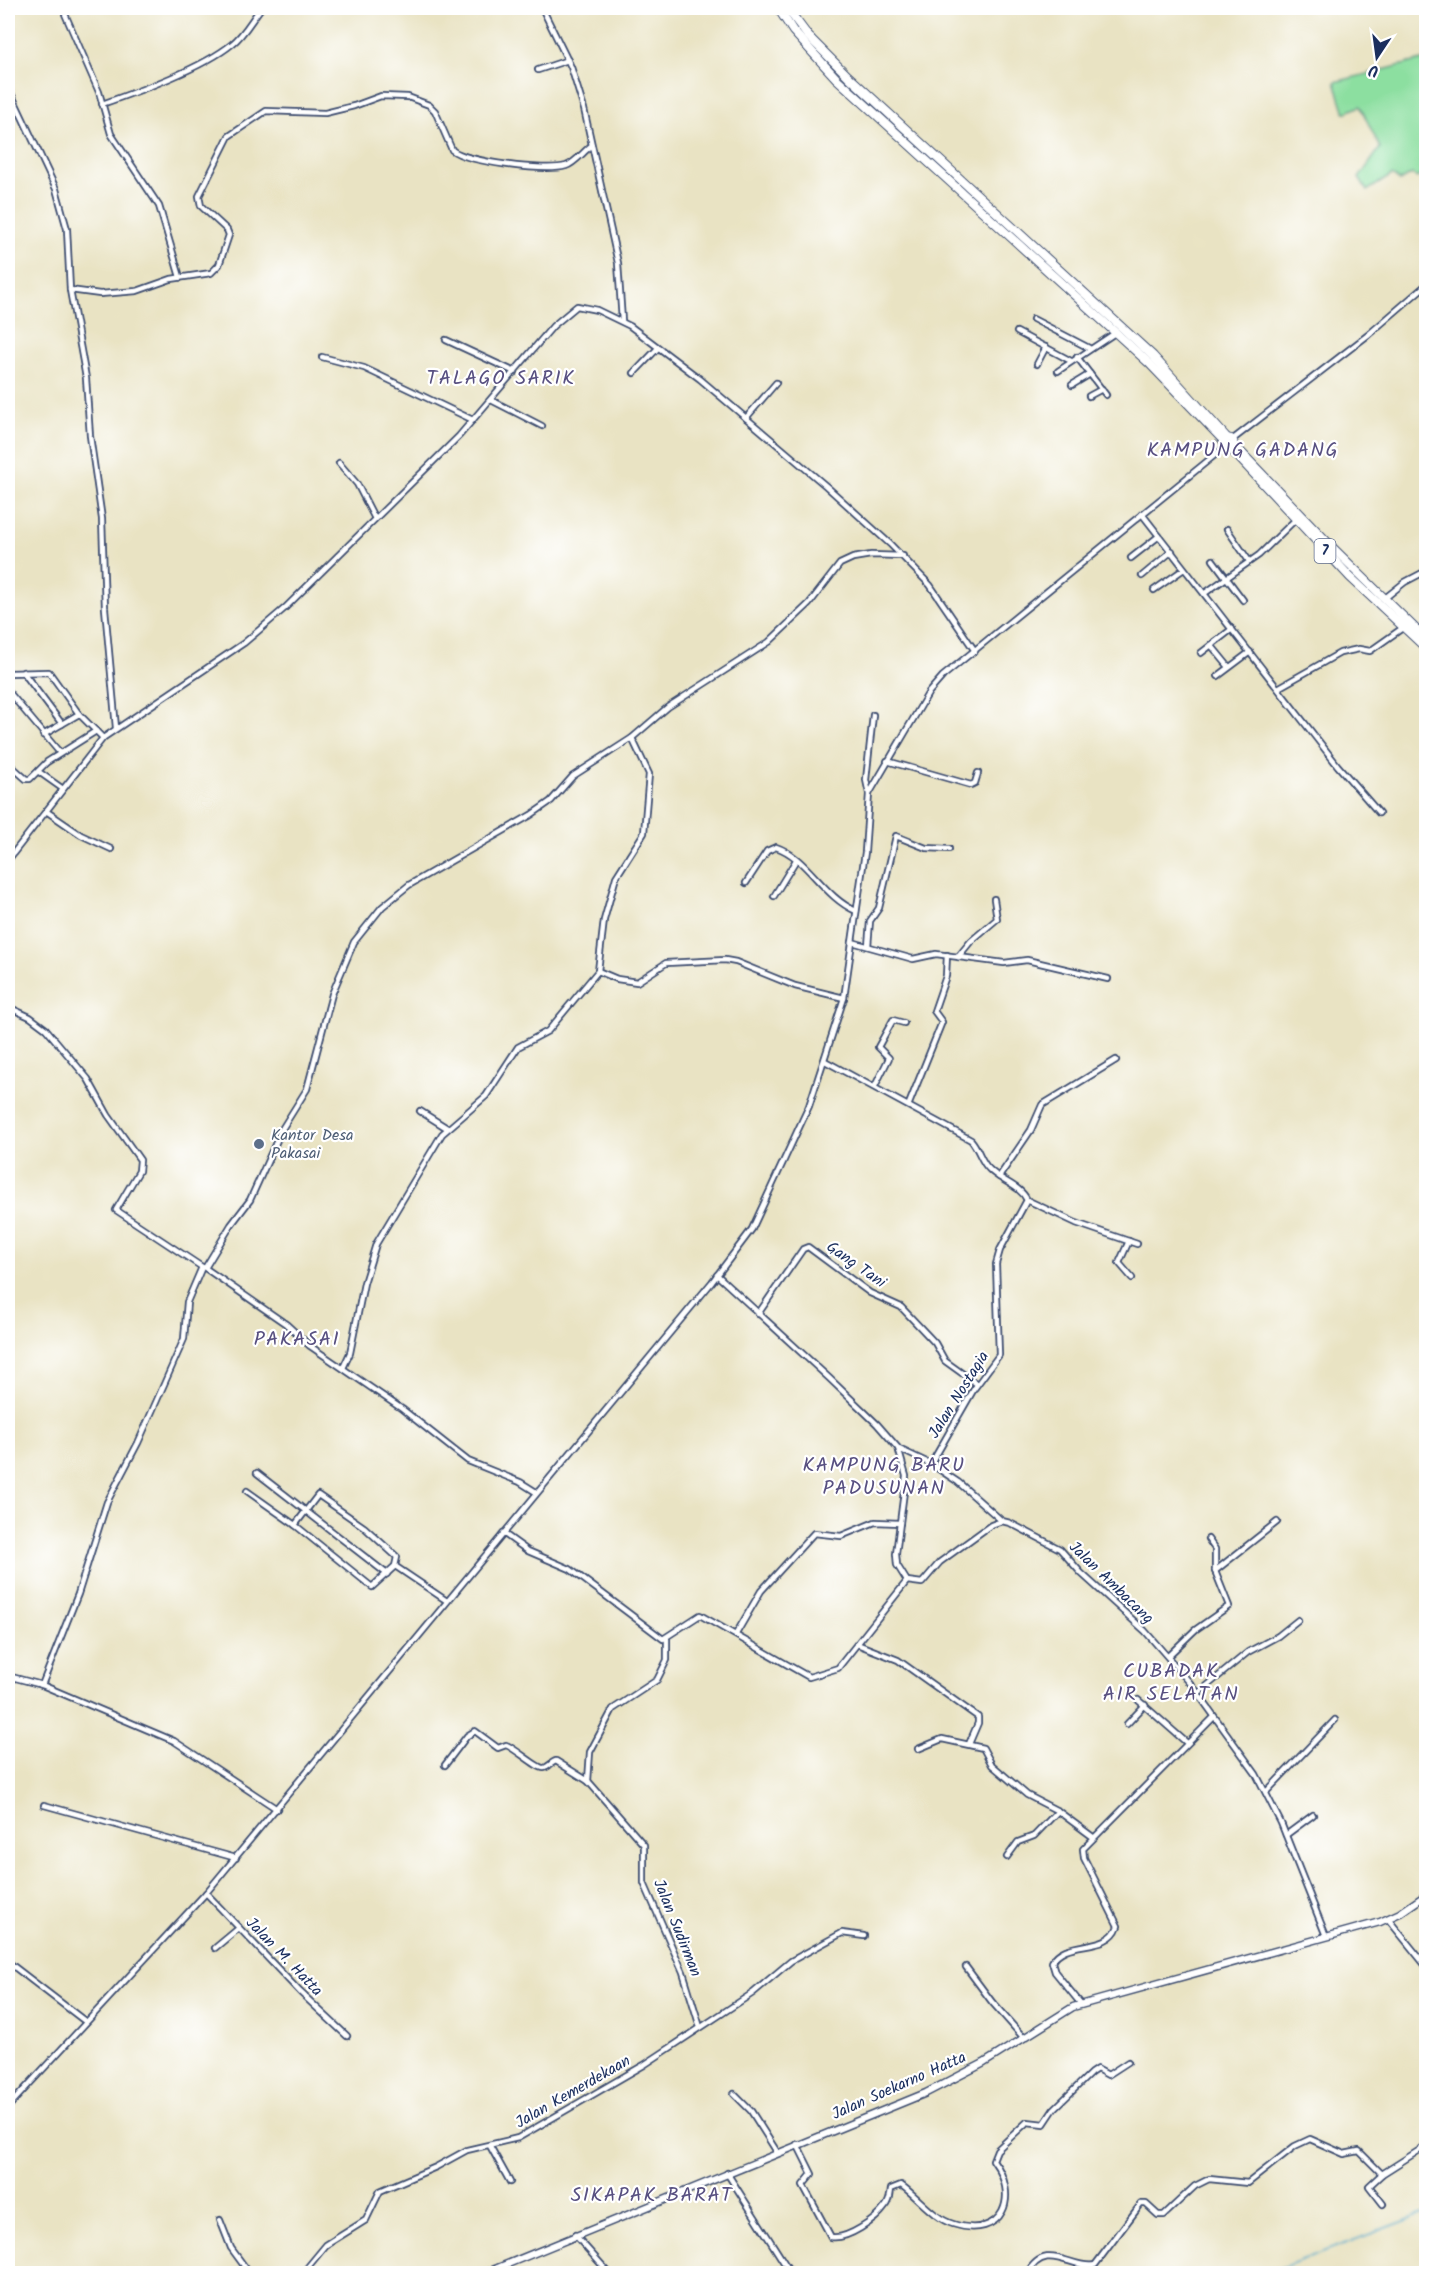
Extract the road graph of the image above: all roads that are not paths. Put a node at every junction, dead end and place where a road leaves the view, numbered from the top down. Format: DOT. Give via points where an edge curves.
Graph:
graph roads {
  1 [pos="65,8"];
  2 [pos="261,8"];
  3 [pos="542,8"];
  4 [pos="778,8"];
  5 [pos="788,8"];
  6 [pos="568,60"];
  7 [pos="538,70"];
  8 [pos="8,87"];
  9 [pos="102,104"];
  10 [pos="591,146"];
  11 [pos="962,189"];
  12 [pos="180,277"];
  13 [pos="1426,285"];
  14 [pos="70,290"];
  15 [pos="1033,319"];
  16 [pos="622,321"];
  17 [pos="1017,332"];
  18 [pos="1114,333"];
  19 [pos="446,340"];
  20 [pos="1133,343"];
  21 [pos="1046,347"];
  22 [pos="658,348"];
  23 [pos="1089,348"];
  24 [pos="322,357"];
  25 [pos="1077,357"];
  26 [pos="1071,361"];
  27 [pos="1037,364"];
  28 [pos="1058,371"];
  29 [pos="515,372"];
  30 [pos="634,373"];
  31 [pos="1090,374"];
  32 [pos="776,383"];
  33 [pos="1072,386"];
  34 [pos="1102,389"];
  35 [pos="1107,395"];
  36 [pos="1089,396"];
  37 [pos="491,400"];
  38 [pos="746,418"];
  39 [pos="473,420"];
  40 [pos="542,426"];
  41 [pos="1229,443"];
  42 [pos="339,463"];
  43 [pos="1142,514"];
  44 [pos="374,517"];
  45 [pos="1296,518"];
  46 [pos="1227,529"];
  47 [pos="1159,536"];
  48 [pos="1172,551"];
  49 [pos="903,556"];
  50 [pos="1131,558"];
  51 [pos="1213,560"];
  52 [pos="1249,561"];
  53 [pos="1184,569"];
  54 [pos="1426,571"];
  55 [pos="1142,576"];
  56 [pos="1226,578"];
  57 [pos="1154,590"];
  58 [pos="1205,593"];
  59 [pos="1385,598"];
  60 [pos="1243,600"];
  61 [pos="1406,626"];
  62 [pos="1232,629"];
  63 [pos="1426,639"];
  64 [pos="1211,645"];
  65 [pos="1426,648"];
  66 [pos="975,651"];
  67 [pos="1250,652"];
  68 [pos="1202,653"];
  69 [pos="1229,668"];
  70 [pos="23,672"];
  71 [pos="8,673"];
  72 [pos="1218,676"];
  73 [pos="1278,688"];
  74 [pos="8,691"];
  75 [pos="79,714"];
  76 [pos="873,715"];
  77 [pos="62,724"];
  78 [pos="116,728"];
  79 [pos="96,731"];
  80 [pos="43,735"];
  81 [pos="104,738"];
  82 [pos="632,738"];
  83 [pos="60,753"];
  84 [pos="887,761"];
  85 [pos="8,763"];
  86 [pos="39,772"];
  87 [pos="978,773"];
  88 [pos="63,789"];
  89 [pos="869,794"];
  90 [pos="46,811"];
  91 [pos="1379,813"];
  92 [pos="111,849"];
  93 [pos="949,849"];
  94 [pos="8,860"];
  95 [pos="796,860"];
  96 [pos="746,883"];
  97 [pos="774,896"];
  98 [pos="994,899"];
  99 [pos="856,911"];
  100 [pos="852,942"];
  101 [pos="868,946"];
  102 [pos="946,955"];
  103 [pos="958,957"];
  104 [pos="598,971"];
  105 [pos="1108,979"];
  106 [pos="844,998"];
  107 [pos="8,1007"];
  108 [pos="904,1023"];
  109 [pos="1116,1060"];
  110 [pos="825,1061"];
  111 [pos="875,1086"];
  112 [pos="909,1104"];
  113 [pos="420,1111"];
  114 [pos="447,1128"];
  115 [pos="999,1177"];
  116 [pos="1028,1200"];
  117 [pos="1129,1241"];
  118 [pos="1137,1244"];
  119 [pos="203,1267"];
  120 [pos="717,1275"];
  121 [pos="1132,1278"];
  122 [pos="758,1314"];
  123 [pos="343,1368"];
  124 [pos="977,1384"];
  125 [pos="898,1448"];
  126 [pos="931,1464"];
  127 [pos="257,1473"];
  128 [pos="247,1491"];
  129 [pos="536,1492"];
  130 [pos="306,1511"];
  131 [pos="1002,1521"];
  132 [pos="1277,1522"];
  133 [pos="900,1523"];
  134 [pos="295,1525"];
  135 [pos="504,1533"];
  136 [pos="1208,1539"];
  137 [pos="395,1566"];
  138 [pos="1215,1571"];
  139 [pos="387,1574"];
  140 [pos="907,1581"];
  141 [pos="447,1601"];
  142 [pos="1298,1620"];
  143 [pos="736,1634"];
  144 [pos="667,1639"];
  145 [pos="857,1644"];
  146 [pos="1168,1656"];
  147 [pos="8,1676"];
  148 [pos="42,1685"];
  149 [pos="1197,1694"];
  150 [pos="1138,1700"];
  151 [pos="1145,1705"];
  152 [pos="1214,1717"];
  153 [pos="1335,1720"];
  154 [pos="1127,1724"];
  155 [pos="1187,1743"];
  156 [pos="969,1744"];
  157 [pos="918,1749"];
  158 [pos="446,1765"];
  159 [pos="588,1781"];
  160 [pos="1266,1792"];
  161 [pos="44,1805"];
  162 [pos="277,1809"];
  163 [pos="1058,1811"];
  164 [pos="1312,1815"];
  165 [pos="1286,1835"];
  166 [pos="1093,1837"];
  167 [pos="1007,1857"];
  168 [pos="236,1858"];
  169 [pos="206,1893"];
  170 [pos="1426,1894"];
  171 [pos="1388,1919"];
  172 [pos="239,1928"];
  173 [pos="864,1936"];
  174 [pos="1326,1936"];
  175 [pos="215,1948"];
  176 [pos="8,1962"];
  177 [pos="1426,1966"];
  178 [pos="966,1967"];
  179 [pos="1081,2004"];
  180 [pos="87,2022"];
  181 [pos="700,2027"];
  182 [pos="347,2036"];
  183 [pos="1023,2037"];
  184 [pos="1128,2062"];
  185 [pos="734,2094"];
  186 [pos="8,2107"];
  187 [pos="797,2145"];
  188 [pos="1426,2145"];
  189 [pos="490,2146"];
  190 [pos="777,2152"];
  191 [pos="727,2173"];
  192 [pos="1382,2174"];
  193 [pos="510,2182"];
  194 [pos="1383,2204"];
  195 [pos="220,2220"];
  196 [pos="575,2235"];
  197 [pos="790,2272"];
  198 [pos="250,2274"];
  199 [pos="302,2274"];
  200 [pos="483,2274"];
  201 [pos="610,2274"];
  202 [pos="1027,2274"];
  1 -- 9 [label="street"];
  2 -- 9 [label="street" via="225,50"];
  3 -- 6 [label="street"];
  4 -- 11 [label="highway" via="793,31 836,78"];
  5 -- 11 [label="highway" via="808,36"];
  6 -- 7 [label="street"];
  6 -- 10 [label="street" via="576,78"];
  8 -- 14 [label="street" via="62,205"];
  9 -- 12 [label="street" via="113,138 159,206"];
  10 -- 12 [label="street" via="572,163 554,168 468,157 452,150 429,105 408,97 381,96 325,113 266,111 229,136 199,196 201,206 229,235 219,266 211,273"];
  10 -- 16 [label="street" via="618,263"];
  11 -- 18 [label="highway"];
  11 -- 20 [label="highway"];
  12 -- 14 [label="street" via="138,291 100,294"];
  13 -- 41 [label="street"];
  14 -- 78 [label="street" via="86,378 102,519"];
  15 -- 23 [label="street"];
  16 -- 22 [label="street"];
  16 -- 29 [label="street" via="597,310 574,306"];
  17 -- 21 [label="street"];
  18 -- 20 [label="highway"];
  18 -- 23 [label="street"];
  19 -- 29 [label="street"];
  20 -- 41 [label="highway" via="1176,380"];
  21 -- 26 [label="street"];
  21 -- 27 [label="street"];
  22 -- 30 [label="street"];
  22 -- 38 [label="street"];
  23 -- 25 [label="street"];
  24 -- 39 [label="street" via="364,368"];
  25 -- 26 [label="street"];
  25 -- 31 [label="street"];
  26 -- 28 [label="street"];
  29 -- 37 [label="street"];
  31 -- 33 [label="street"];
  31 -- 34 [label="street"];
  32 -- 38 [label="street"];
  34 -- 35 [label="street"];
  34 -- 36 [label="street"];
  37 -- 39 [label="street"];
  37 -- 40 [label="street"];
  38 -- 49 [label="street"];
  39 -- 44 [label="street"];
  41 -- 43 [label="street"];
  41 -- 45 [label="highway, 7"];
  41 -- 59 [label="highway, 7"];
  42 -- 44 [label="street" via="357,484"];
  43 -- 47 [label="street"];
  43 -- 66 [label="street"];
  44 -- 78 [label="street" via="291,602 244,643"];
  45 -- 52 [label="street"];
  45 -- 61 [label="highway, 7"];
  46 -- 52 [label="street"];
  47 -- 48 [label="street"];
  47 -- 50 [label="street"];
  48 -- 53 [label="street"];
  48 -- 55 [label="street"];
  49 -- 66 [label="street" via="937,594"];
  49 -- 82 [label="street" via="871,555 840,564 782,631 668,707"];
  51 -- 56 [label="street"];
  52 -- 56 [label="street"];
  53 -- 57 [label="street"];
  53 -- 58 [label="street"];
  54 -- 59 [label="street"];
  56 -- 58 [label="street"];
  56 -- 60 [label="street"];
  58 -- 62 [label="street"];
  59 -- 61 [label="highway, 7"];
  61 -- 63 [label="highway, 7"];
  61 -- 65 [label="highway, 7"];
  61 -- 73 [label="street" via="1370,651 1340,653"];
  62 -- 64 [label="street"];
  62 -- 67 [label="street"];
  64 -- 68 [label="street"];
  64 -- 69 [label="street"];
  66 -- 84 [label="street" via="929,692"];
  67 -- 69 [label="street"];
  67 -- 73 [label="street"];
  69 -- 72 [label="street"];
  70 -- 71 [label="street"];
  70 -- 75 [label="street" via="49,672"];
  70 -- 77 [label="street"];
  73 -- 91 [label="street"];
  74 -- 80 [label="street"];
  75 -- 77 [label="street"];
  75 -- 79 [label="street"];
  76 -- 89 [label="street" via="866,780"];
  77 -- 80 [label="street"];
  78 -- 81 [label="street"];
  79 -- 81 [label="street"];
  79 -- 83 [label="street"];
  80 -- 83 [label="street"];
  81 -- 88 [label="street"];
  82 -- 104 [label="street" via="650,774 644,833 616,877 604,920"];
  82 -- 119 [label="street" via="573,776 551,801 531,815 402,889 382,907 354,942 332,994 307,1089 282,1128 250,1200"];
  83 -- 86 [label="street"];
  84 -- 87 [label="street" via="970,785 975,783"];
  84 -- 89 [label="street"];
  85 -- 86 [label="street" via="26,779"];
  86 -- 88 [label="street"];
  88 -- 90 [label="street"];
  89 -- 99 [label="street"];
  90 -- 92 [label="street" via="81,835"];
  90 -- 94 [label="street"];
  93 -- 101 [label="street" via="926,848 896,836 879,908 870,921"];
  95 -- 96 [label="street" via="772,846"];
  95 -- 97 [label="street"];
  95 -- 99 [label="street" via="831,897"];
  98 -- 103 [label="street" via="997,919"];
  99 -- 100 [label="street"];
  100 -- 101 [label="street"];
  100 -- 106 [label="street"];
  101 -- 102 [label="street" via="915,960"];
  102 -- 103 [label="street"];
  102 -- 112 [label="street" via="945,975 934,1011 942,1022"];
  103 -- 105 [label="street" via="1004,963 1027,960"];
  104 -- 106 [label="street" via="637,982 666,963 724,960 805,990"];
  104 -- 114 [label="street" via="548,1031 518,1047 486,1096"];
  106 -- 110 [label="street"];
  107 -- 119 [label="street" via="46,1029 88,1079 140,1160 140,1171 116,1210"];
  108 -- 111 [label="street" via="893,1020 878,1047 889,1058"];
  109 -- 115 [label="street" via="1042,1106 1031,1130"];
  110 -- 111 [label="street"];
  110 -- 120 [label="street" via="764,1207"];
  111 -- 112 [label="street"];
  112 -- 115 [label="street" via="971,1140 986,1167"];
  113 -- 114 [label="street"];
  114 -- 123 [label="street" via="376,1244"];
  115 -- 116 [label="street"];
  116 -- 117 [label="street" via="1076,1223"];
  116 -- 124 [label="street, Jalan Nostagia" via="998,1255 995,1273 999,1355"];
  117 -- 118 [label="street"];
  117 -- 121 [label="street" via="1119,1263"];
  119 -- 123 [label="street"];
  119 -- 148 [label="street" via="187,1302 184,1339 107,1502 78,1594"];
  120 -- 122 [label="street"];
  120 -- 129 [label="street"];
  122 -- 124 [label="street, Gang Tani" via="808,1247 870,1293 901,1307 935,1343 945,1361"];
  122 -- 125 [label="street"];
  123 -- 129 [label="street" via="468,1461"];
  124 -- 126 [label="street, Jalan Nostagia"];
  125 -- 126 [label="street, Jalan Nostagia"];
  125 -- 133 [label="street" via="906,1476"];
  126 -- 131 [label="street, Jalan Ambacang"];
  127 -- 130 [label="street"];
  128 -- 134 [label="street"];
  129 -- 135 [label="street"];
  130 -- 134 [label="street"];
  130 -- 137 [label="street" via="318,1495 364,1527 397,1557"];
  130 -- 139 [label="street"];
  131 -- 140 [label="street" via="944,1558 922,1583"];
  131 -- 146 [label="street, Jalan Ambacang" via="1060,1549"];
  132 -- 138 [label="street"];
  133 -- 140 [label="street" via="896,1560"];
  133 -- 143 [label="street" via="875,1522 841,1536 814,1533 761,1592"];
  134 -- 139 [label="street" via="372,1587"];
  135 -- 141 [label="street"];
  135 -- 144 [label="street" via="528,1551 570,1569"];
  136 -- 138 [label="street" via="1215,1549"];
  137 -- 139 [label="street"];
  137 -- 141 [label="street"];
  138 -- 146 [label="street" via="1229,1606"];
  140 -- 145 [label="street"];
  141 -- 162 [label="street"];
  142 -- 149 [label="street" via="1248,1652"];
  143 -- 144 [label="street" via="697,1615"];
  143 -- 145 [label="street" via="808,1677 835,1671"];
  144 -- 159 [label="street" via="667,1660 657,1680 614,1709 590,1752"];
  145 -- 156 [label="street" via="898,1660 976,1715 978,1723"];
  146 -- 149 [label="street, Jalan Ambacang"];
  147 -- 148 [label="street"];
  148 -- 162 [label="street" via="174,1741"];
  149 -- 152 [label="street, Jalan Ambacang"];
  150 -- 151 [label="street"];
  151 -- 154 [label="street"];
  151 -- 155 [label="street"];
  152 -- 155 [label="street"];
  152 -- 160 [label="street, Jalan Ambacang" via="1245,1756"];
  153 -- 160 [label="street"];
  155 -- 166 [label="street"];
  156 -- 157 [label="street" via="942,1739"];
  156 -- 163 [label="street" via="983,1748 994,1767 1027,1795"];
  158 -- 159 [label="street, Jalan Sudirman" via="474,1731 498,1748 506,1745 517,1750 540,1767 546,1768 556,1761"];
  159 -- 181 [label="street, Jalan Sudirman" via="644,1845 644,1884 683,1972"];
  160 -- 165 [label="street, Jalan Ambacang"];
  161 -- 168 [label="street"];
  162 -- 168 [label="street"];
  163 -- 166 [label="street"];
  163 -- 167 [label="street" via="1034,1836 1018,1842"];
  164 -- 165 [label="street"];
  165 -- 174 [label="street, Jalan Ambacang"];
  166 -- 179 [label="street" via="1082,1855 1117,1929 1095,1944 1066,1949 1052,1962 1055,1972"];
  168 -- 169 [label="street"];
  169 -- 172 [label="street, Jalan M. Hatta"];
  169 -- 180 [label="street"];
  170 -- 171 [label="street, Jalan Soekarno Hatta"];
  171 -- 174 [label="street, Jalan Soekarno Hatta"];
  171 -- 177 [label="street"];
  172 -- 175 [label="street"];
  172 -- 182 [label="street, Jalan M. Hatta"];
  173 -- 181 [label="street, Jalan Kemerdekaan" via="842,1933 810,1950"];
  174 -- 179 [label="street, Jalan Soekarno Hatta"];
  176 -- 180 [label="street"];
  178 -- 183 [label="street"];
  179 -- 183 [label="street, Jalan Soekarno Hatta"];
  180 -- 186 [label="street"];
  181 -- 189 [label="street, Jalan Kemerdekaan" via="621,2080 518,2138"];
  183 -- 187 [label="street, Jalan Soekarno Hatta" via="984,2063 926,2093"];
  184 -- 187 [label="street" via="1108,2075 1097,2069 1091,2073 1044,2124 1027,2122 997,2150 993,2160 1006,2187 1005,2211 983,2227 969,2228 942,2219 901,2185 891,2189 886,2206 869,2222 840,2237 831,2237 803,2186 812,2175"];
  185 -- 190 [label="street" via="751,2111"];
  187 -- 190 [label="street, Jalan Soekarno Hatta"];
  188 -- 192 [label="street"];
  189 -- 193 [label="street"];
  189 -- 199 [label="street, Jalan Kemerdekaan" via="467,2150 380,2191 366,2220 326,2245"];
  190 -- 191 [label="street, Jalan Soekarno Hatta"];
  191 -- 196 [label="street, Jalan Soekarno Hatta"];
  191 -- 197 [label="street"];
  192 -- 194 [label="street" via="1369,2186"];
  192 -- 202 [label="street" via="1359,2151 1345,2154 1310,2139 1248,2183 1217,2178 1202,2182 1164,2215 1141,2204 1095,2265 1049,2257 1036,2263"];
  195 -- 198 [label="street" via="231,2248"];
  196 -- 200 [label="street, Jalan Soekarno Hatta"];
  196 -- 201 [label="street"];
}
